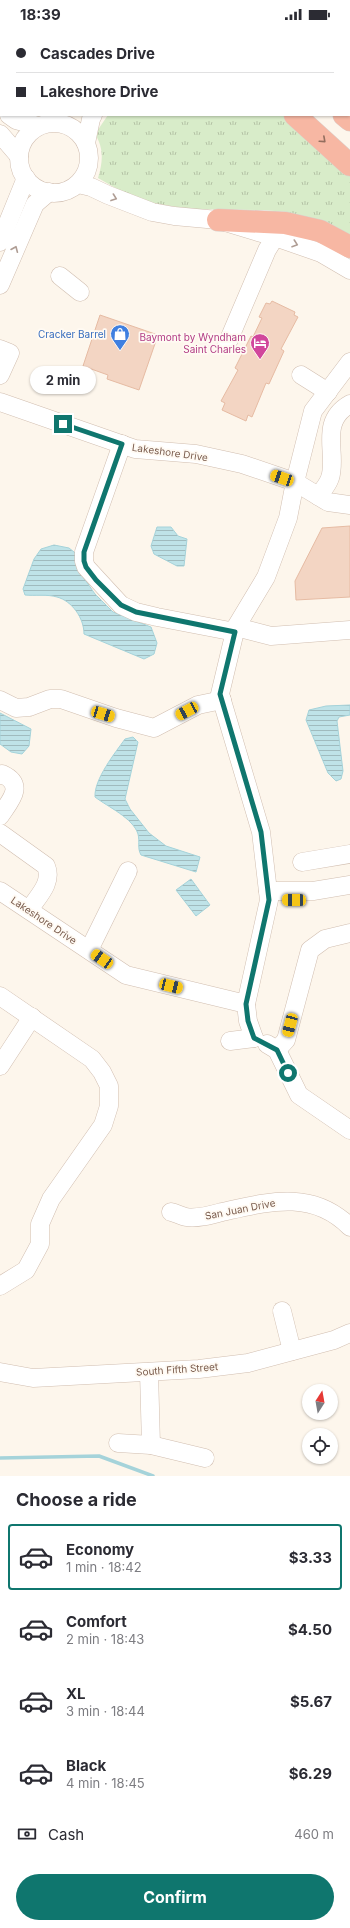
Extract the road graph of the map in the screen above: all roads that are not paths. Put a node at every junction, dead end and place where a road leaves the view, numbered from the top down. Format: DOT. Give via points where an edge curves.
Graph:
graph roads {
  1 [pos="10,116"];
  2 [pos="93,116"];
  3 [pos="296,116"];
  4 [pos="63,119"];
  5 [pos="38,126"];
  6 [pos="0,134"];
  7 [pos="86,143"];
  8 [pos="19,156"];
  9 [pos="350,165"];
  10 [pos="26,178"];
  11 [pos="78,184"];
  12 [pos="49,192"];
  13 [pos="218,220"];
  14 [pos="275,237"];
  15 [pos="0,242"];
  16 [pos="350,247"];
  17 [pos="350,270"];
  18 [pos="60,276"];
  19 [pos="0,285"];
  20 [pos="80,292"];
  21 [pos="227,344"];
  22 [pos="0,349"];
  23 [pos="350,362"];
  24 [pos="0,375"];
  25 [pos="301,375"];
  26 [pos="328,392"];
  27 [pos="0,402"];
  28 [pos="350,404"];
  29 [pos="122,444"];
  30 [pos="295,482"];
  31 [pos="318,496"];
  32 [pos="350,506"];
  33 [pos="236,629"];
  34 [pos="350,630"];
  35 [pos="0,700"];
  36 [pos="222,700"];
  37 [pos="0,775"];
  38 [pos="0,816"];
  39 [pos="0,833"];
  40 [pos="350,854"];
  41 [pos="302,862"];
  42 [pos="128,871"];
  43 [pos="350,884"];
  44 [pos="0,891"];
  45 [pos="268,895"];
  46 [pos="350,898"];
  47 [pos="29,910"];
  48 [pos="350,933"];
  49 [pos="89,950"];
  50 [pos="0,996"];
  51 [pos="246,1004"];
  52 [pos="32,1017"];
  53 [pos="254,1038"];
  54 [pos="230,1041"];
  55 [pos="277,1050"];
  56 [pos="0,1066"];
  57 [pos="350,1130"];
  58 [pos="171,1212"];
  59 [pos="350,1227"];
  60 [pos="0,1286"];
  61 [pos="282,1311"];
  62 [pos="350,1333"];
  63 [pos="292,1351"];
  64 [pos="0,1372"];
  65 [pos="149,1372"];
  66 [pos="118,1443"];
  67 [pos="151,1445"];
  68 [pos="205,1458"];
  1 -- 5 [label="street"];
  2 -- 7 [label="street"];
  3 -- 9 [label="highway, one-way"];
  4 -- 5 [label="street"];
  4 -- 7 [label="street"];
  5 -- 8 [label="street" via="25,139"];
  6 -- 8 [label="street"];
  7 -- 11 [label="street" via="89,165 85,176"];
  8 -- 10 [label="street"];
  10 -- 12 [label="street" via="40,190"];
  10 -- 15 [label="street"];
  11 -- 12 [label="street" via="69,190"];
  11 -- 13 [label="street, one-way" via="152,212"];
  19 -- 12 [label="street, one-way" via="35,204"];
  13 -- 14 [label="street"];
  13 -- 16 [label="highway" via="285,223 320,231"];
  14 -- 17 [label="street, one-way" via="321,253"];
  14 -- 21 [label="street"];
  18 -- 20 [label="street"];
  22 -- 24 [label="street" via="10,353"];
  23 -- 26 [label="street"];
  25 -- 26 [label="street"];
  26 -- 30 [label="street" via="313,411"];
  27 -- 29 [label="street, Lakeshore Drive"];
  28 -- 31 [label="street" via="344,407 335,419 331,435 331,476 326,488"];
  29 -- 30 [label="street, Lakeshore Drive" via="135,449 196,454 242,464"];
  29 -- 33 [label="street" via="84,552 86,567 121,605 136,612"];
  30 -- 31 [label="street, Lakeshore Drive"];
  30 -- 33 [label="street" via="288,518 266,577"];
  31 -- 32 [label="street, Lakeshore Drive" via="328,502"];
  33 -- 34 [label="street" via="271,636"];
  33 -- 36 [label="street" via="220,694"];
  35 -- 36 [label="street" via="16,708 30,707 50,699 61,699 101,714 154,728 198,705"];
  36 -- 45 [label="street" via="261,832"];
  37 -- 38 [label="street" via="11,778 15,786 14,793"];
  39 -- 47 [label="street" via="46,866 49,874 47,882"];
  40 -- 41 [label="street"];
  42 -- 49 [label="street"];
  43 -- 45 [label="street"];
  44 -- 47 [label="street, Lakeshore Drive"];
  45 -- 46 [label="street" via="306,900"];
  45 -- 51 [label="street"];
  47 -- 49 [label="street, Lakeshore Drive"];
  48 -- 55 [label="street" via="325,939 310,950 286,1040"];
  49 -- 51 [label="street, Lakeshore Drive" via="126,975"];
  50 -- 52 [label="street"];
  51 -- 53 [label="street"];
  52 -- 56 [label="street"];
  52 -- 60 [label="street" via="92,1059 109,1086 109,1106 103,1125 50,1199 40,1224 40,1244 26,1270"];
  53 -- 54 [label="street"];
  53 -- 55 [label="street"];
  55 -- 57 [label="street" via="299,1096"];
  58 -- 59 [label="street, San Juan Drive" via="187,1217 203,1216 272,1201 290,1200 317,1206 343,1220"];
  61 -- 63 [label="street"];
  62 -- 63 [label="street, South Fifth Street"];
  63 -- 65 [label="street, South Fifth Street" via="248,1363"];
  64 -- 65 [label="street, South Fifth Street" via="32,1378"];
  65 -- 67 [label="street"];
  66 -- 67 [label="street"];
  67 -- 68 [label="street"];
}
